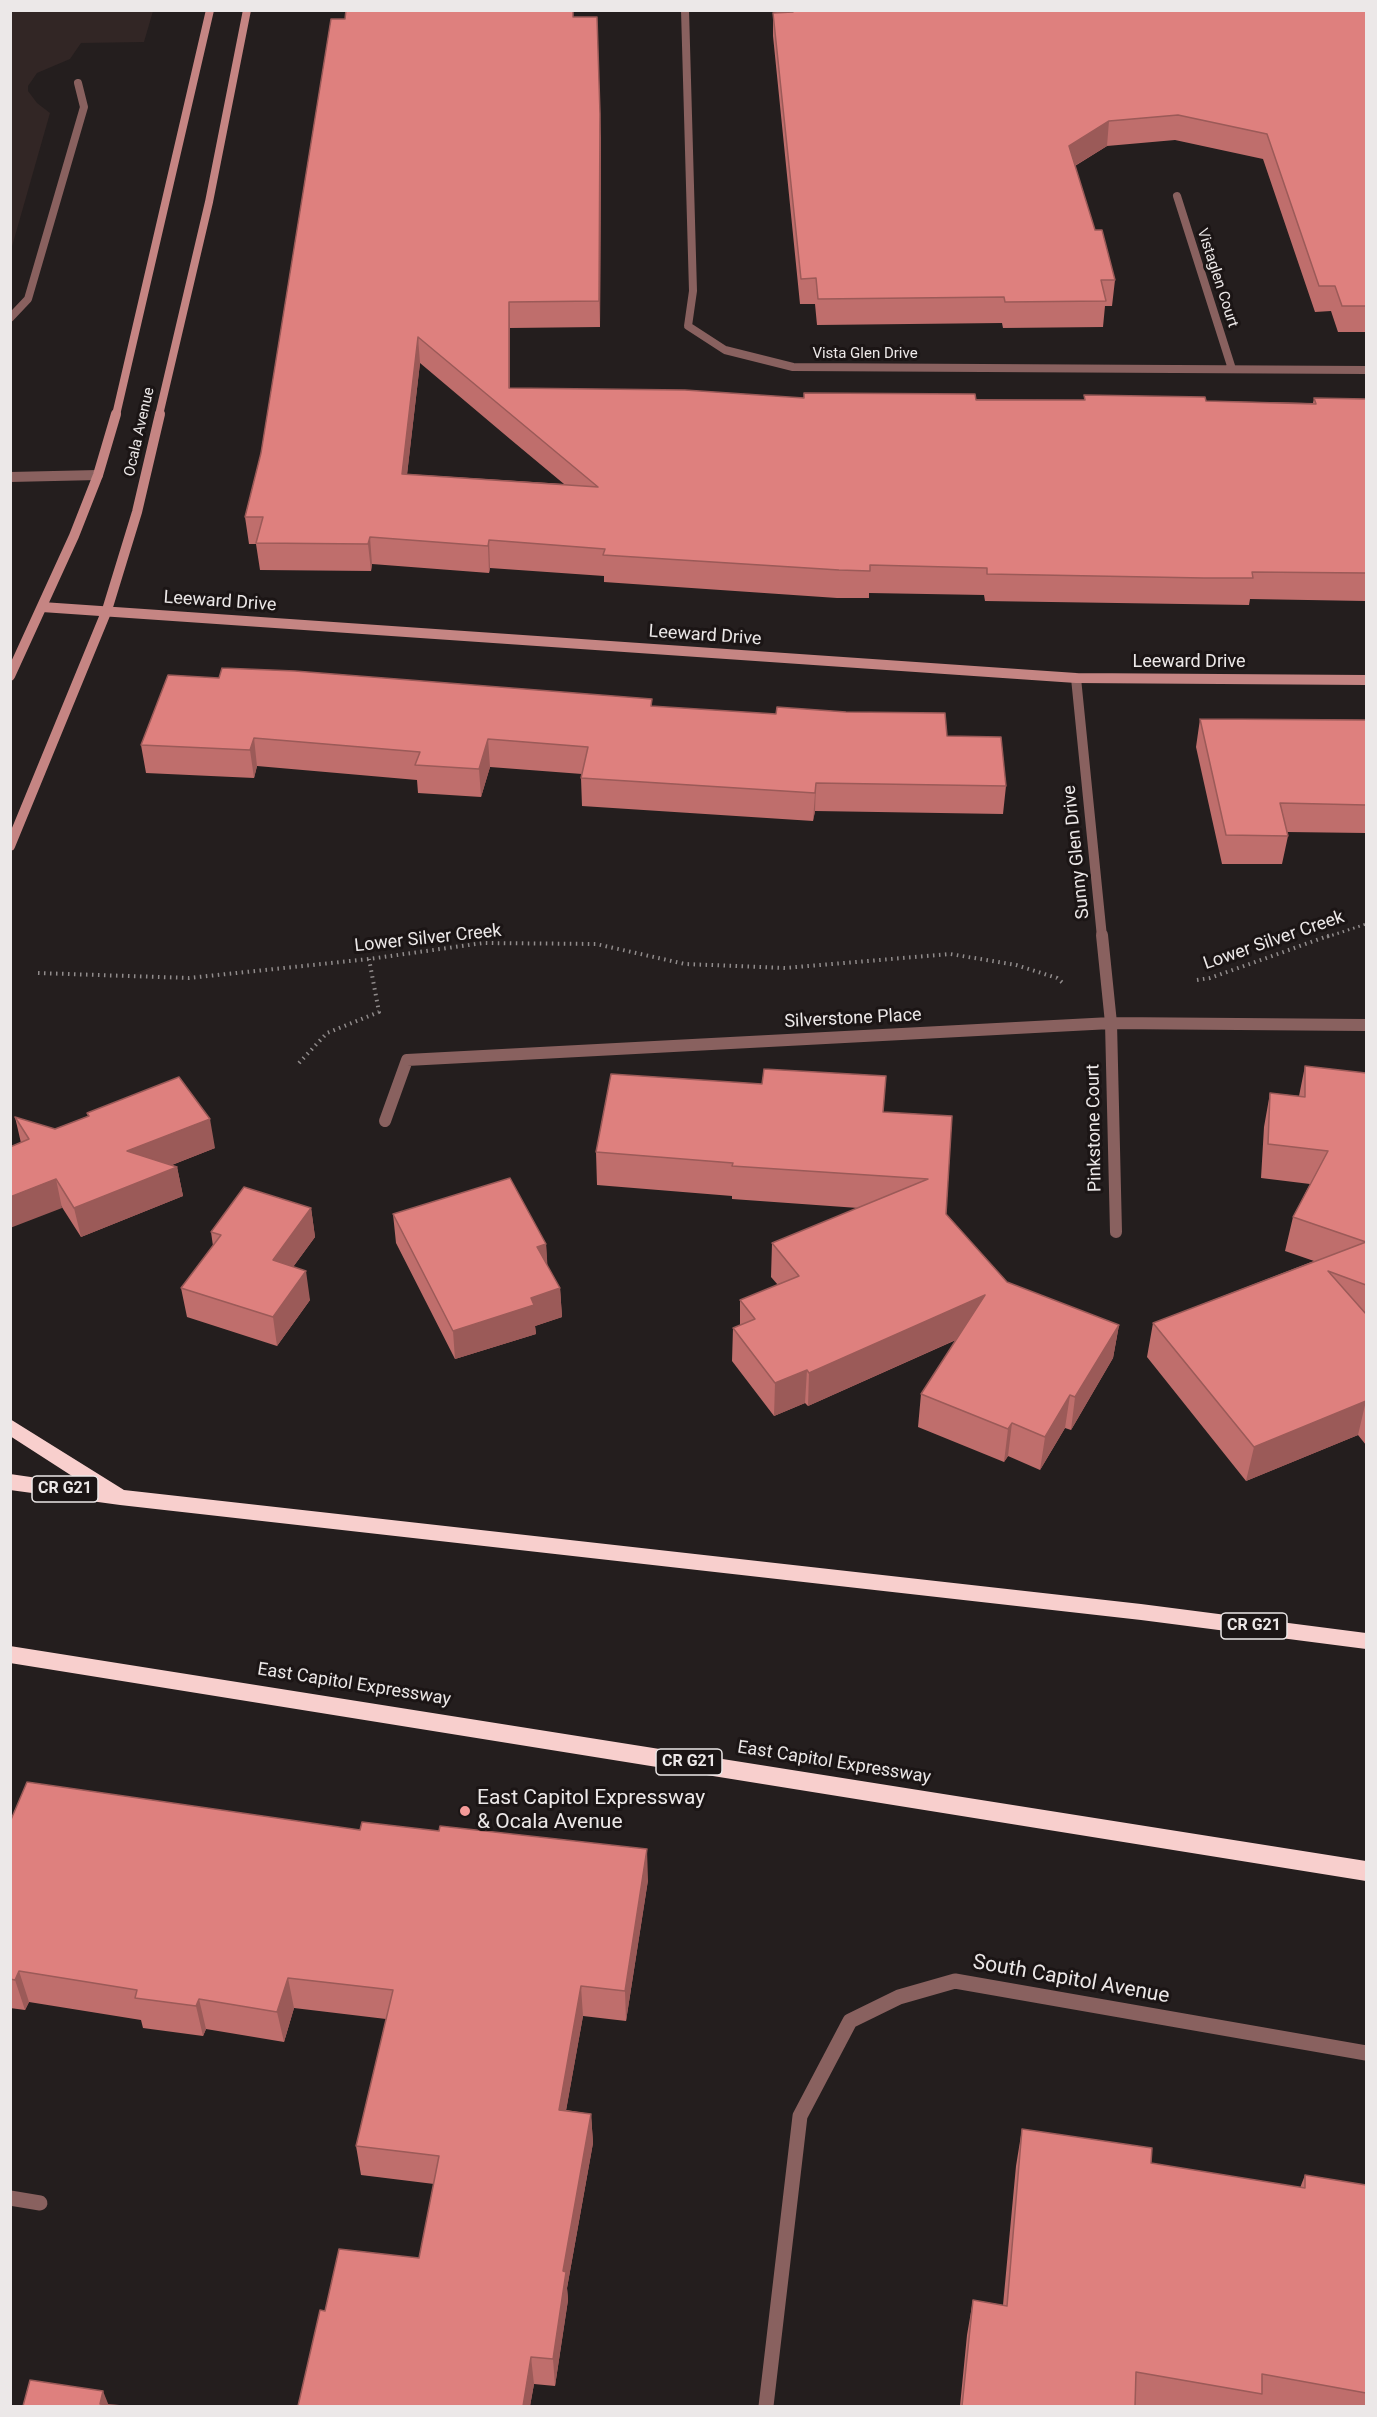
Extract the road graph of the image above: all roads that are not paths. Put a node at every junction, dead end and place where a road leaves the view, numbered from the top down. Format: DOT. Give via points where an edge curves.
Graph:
graph roads {
  1 [pos="210,10"];
  2 [pos="248,10"];
  3 [pos="685,10"];
  4 [pos="78,83"];
  5 [pos="1177,196"];
  6 [pos="10,318"];
  7 [pos="1232,369"];
  8 [pos="1366,370"];
  9 [pos="98,475"];
  10 [pos="10,477"];
  11 [pos="42,607"];
  12 [pos="107,610"];
  13 [pos="10,676"];
  14 [pos="1076,678"];
  15 [pos="1366,680"];
  16 [pos="10,846"];
  17 [pos="1111,1023"];
  18 [pos="1366,1025"];
  19 [pos="385,1121"];
  20 [pos="1116,1232"];
  21 [pos="10,1426"];
  22 [pos="10,1482"];
  23 [pos="120,1497"];
  24 [pos="1366,1641"];
  25 [pos="10,1654"];
  26 [pos="1366,1871"];
  27 [pos="1366,2053"];
  28 [pos="10,2198"];
  29 [pos="40,2203"];
  30 [pos="766,2406"];
  1 -- 9 [label="main road, Ocala Avenue" via="125,383"];
  2 -- 12 [label="main road, Ocala Avenue" via="210,202 137,512"];
  3 -- 7 [label="street, Vista Glen Drive" via="693,291 688,326 697,332 725,350 793,367"];
  4 -- 6 [label="street" via="84,107 28,299"];
  5 -- 7 [label="street, Vistaglen Court"];
  7 -- 8 [label="street, Vista Glen Drive"];
  9 -- 10 [label="street"];
  9 -- 11 [label="main road, Ocala Avenue"];
  11 -- 12 [label="main road, Leeward Drive"];
  11 -- 13 [label="main road, Ocala Avenue"];
  12 -- 14 [label="main road, Leeward Drive"];
  12 -- 16 [label="main road, Ocala Avenue"];
  14 -- 15 [label="main road, Leeward Drive"];
  14 -- 17 [label="street, Sunny Glen Drive"];
  17 -- 18 [label="street, Silverstone Place"];
  17 -- 19 [label="street, Silverstone Place" via="407,1060"];
  17 -- 20 [label="street, Pinkstone Court"];
  21 -- 23 [label="highway"];
  22 -- 23 [label="highway, CR G21"];
  23 -- 24 [label="highway, CR G21"];
  25 -- 26 [label="highway, East Capitol Expressway / CR G21"];
  27 -- 30 [label="street, South Capitol Avenue" via="955,1981 899,1997 850,2020 800,2116"];
  28 -- 29 [label="street"];
}
